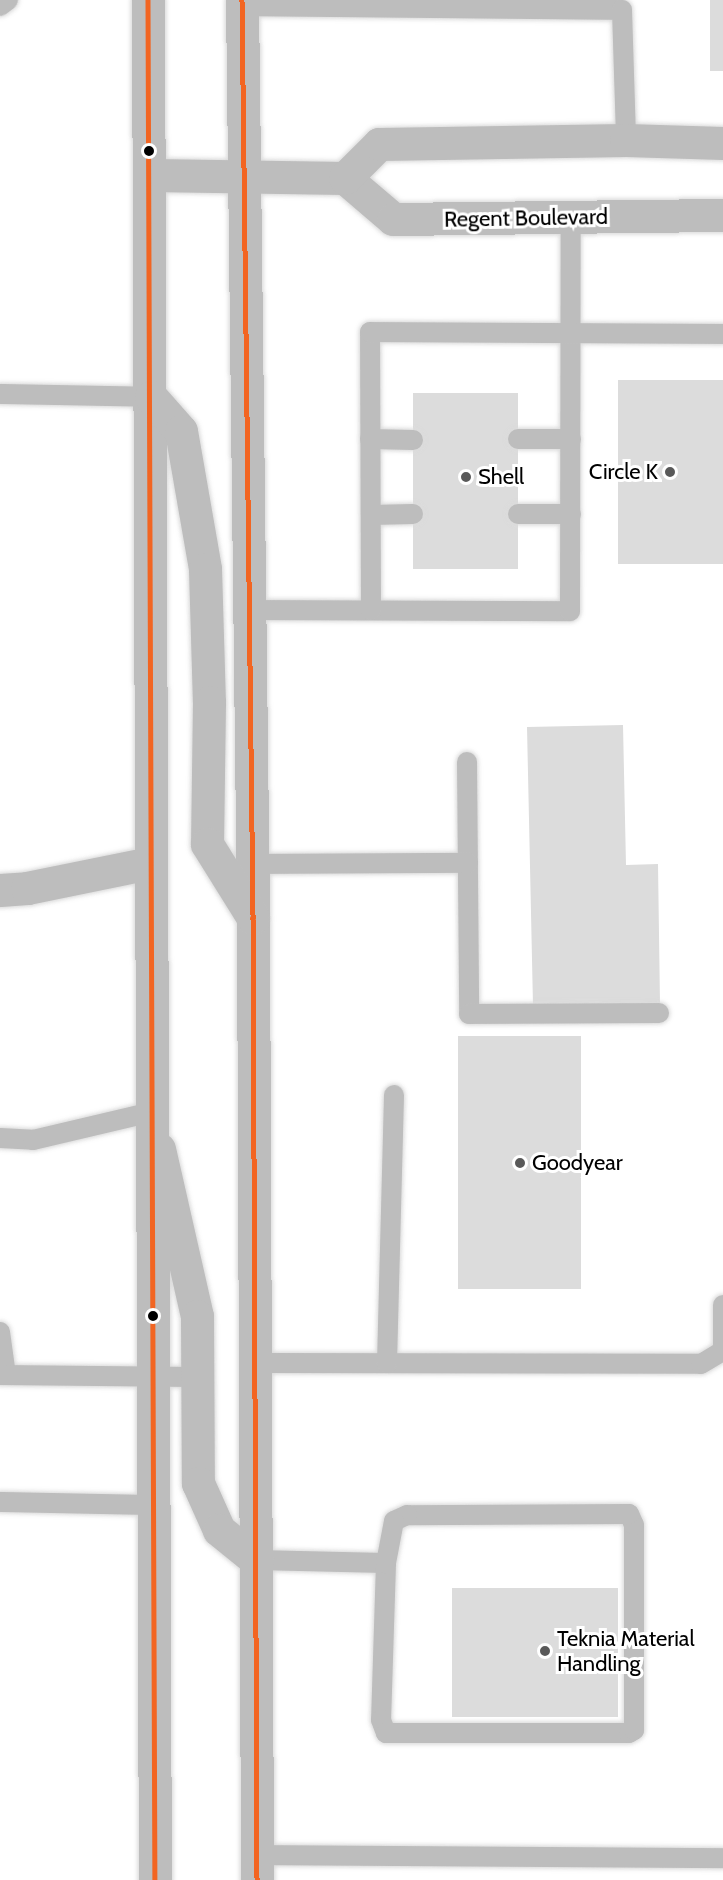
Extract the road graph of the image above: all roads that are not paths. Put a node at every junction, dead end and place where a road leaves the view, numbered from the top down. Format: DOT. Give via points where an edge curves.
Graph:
graph roads {
  1 [pos="8,0"];
  2 [pos="148,0"];
  3 [pos="242,3"];
  4 [pos="544,5"];
  5 [pos="622,5"];
  6 [pos="0,6"];
  7 [pos="626,140"];
  8 [pos="723,143"];
  9 [pos="151,175"];
  10 [pos="241,176"];
  11 [pos="345,178"];
  12 [pos="723,215"];
  13 [pos="571,218"];
  14 [pos="571,331"];
  15 [pos="723,334"];
  16 [pos="0,394"];
  17 [pos="151,397"];
  18 [pos="370,439"];
  19 [pos="518,439"];
  20 [pos="571,439"];
  21 [pos="413,440"];
  22 [pos="413,514"];
  23 [pos="518,514"];
  24 [pos="571,514"];
  25 [pos="371,515"];
  26 [pos="249,610"];
  27 [pos="371,610"];
  28 [pos="467,762"];
  29 [pos="150,863"];
  30 [pos="468,863"];
  31 [pos="253,864"];
  32 [pos="0,890"];
  33 [pos="253,918"];
  34 [pos="659,1013"];
  35 [pos="394,1095"];
  36 [pos="151,1112"];
  37 [pos="0,1138"];
  38 [pos="723,1305"];
  39 [pos="0,1332"];
  40 [pos="255,1363"];
  41 [pos="387,1363"];
  42 [pos="3,1375"];
  43 [pos="152,1375"];
  44 [pos="195,1377"];
  45 [pos="0,1502"];
  46 [pos="153,1505"];
  47 [pos="256,1560"];
  48 [pos="386,1563"];
  49 [pos="723,1858"];
  50 [pos="257,1867"];
  51 [pos="155,1880"];
  1 -- 6 [label="lane"];
  2 -- 9 [label="main road"];
  3 -- 4 [label="lane"];
  3 -- 10 [label="main road"];
  4 -- 5 [label="lane"];
  5 -- 7 [label="lane"];
  7 -- 8 [label="main road"];
  7 -- 11 [label="main road" via="379,144"];
  9 -- 10 [label="main road"];
  9 -- 17 [label="main road"];
  10 -- 11 [label="main road"];
  10 -- 26 [label="main road"];
  11 -- 13 [label="main road, Regent Boulevard" via="393,219"];
  12 -- 13 [label="main road, Regent Boulevard"];
  13 -- 14 [label="lane"];
  14 -- 15 [label="lane"];
  14 -- 18 [label="lane" via="370,332"];
  14 -- 20 [label="lane"];
  16 -- 17 [label="lane"];
  17 -- 29 [label="main road"];
  17 -- 33 [label="main road" via="181,431 205,570 209,702 207,844"];
  18 -- 21 [label="lane"];
  18 -- 25 [label="lane"];
  19 -- 20 [label="lane"];
  20 -- 24 [label="lane"];
  22 -- 25 [label="lane"];
  23 -- 24 [label="lane"];
  24 -- 27 [label="lane" via="570,611"];
  25 -- 27 [label="lane"];
  26 -- 27 [label="lane"];
  26 -- 31 [label="main road"];
  28 -- 30 [label="lane"];
  29 -- 32 [label="main road"];
  29 -- 36 [label="main road"];
  30 -- 31 [label="lane"];
  30 -- 34 [label="lane" via="468,1014"];
  31 -- 33 [label="main road"];
  33 -- 40 [label="main road"];
  35 -- 41 [label="lane"];
  36 -- 37 [label="lane" via="33,1140"];
  36 -- 43 [label="main road"];
  36 -- 44 [label="main road" via="197,1316"];
  38 -- 41 [label="lane" via="723,1351 701,1364"];
  39 -- 42 [label="lane"];
  40 -- 41 [label="lane"];
  40 -- 47 [label="main road"];
  42 -- 43 [label="lane"];
  43 -- 44 [label="lane"];
  43 -- 46 [label="main road"];
  44 -- 47 [label="main road" via="198,1483 219,1530"];
  45 -- 46 [label="lane"];
  46 -- 51 [label="main road"];
  47 -- 48 [label="lane"];
  47 -- 50 [label="main road"];
  48 -- 48 [label="lane" via="394,1521 407,1515 629,1514 634,1525 634,1730 386,1733 381,1720"];
  49 -- 50 [label="lane"];
}
